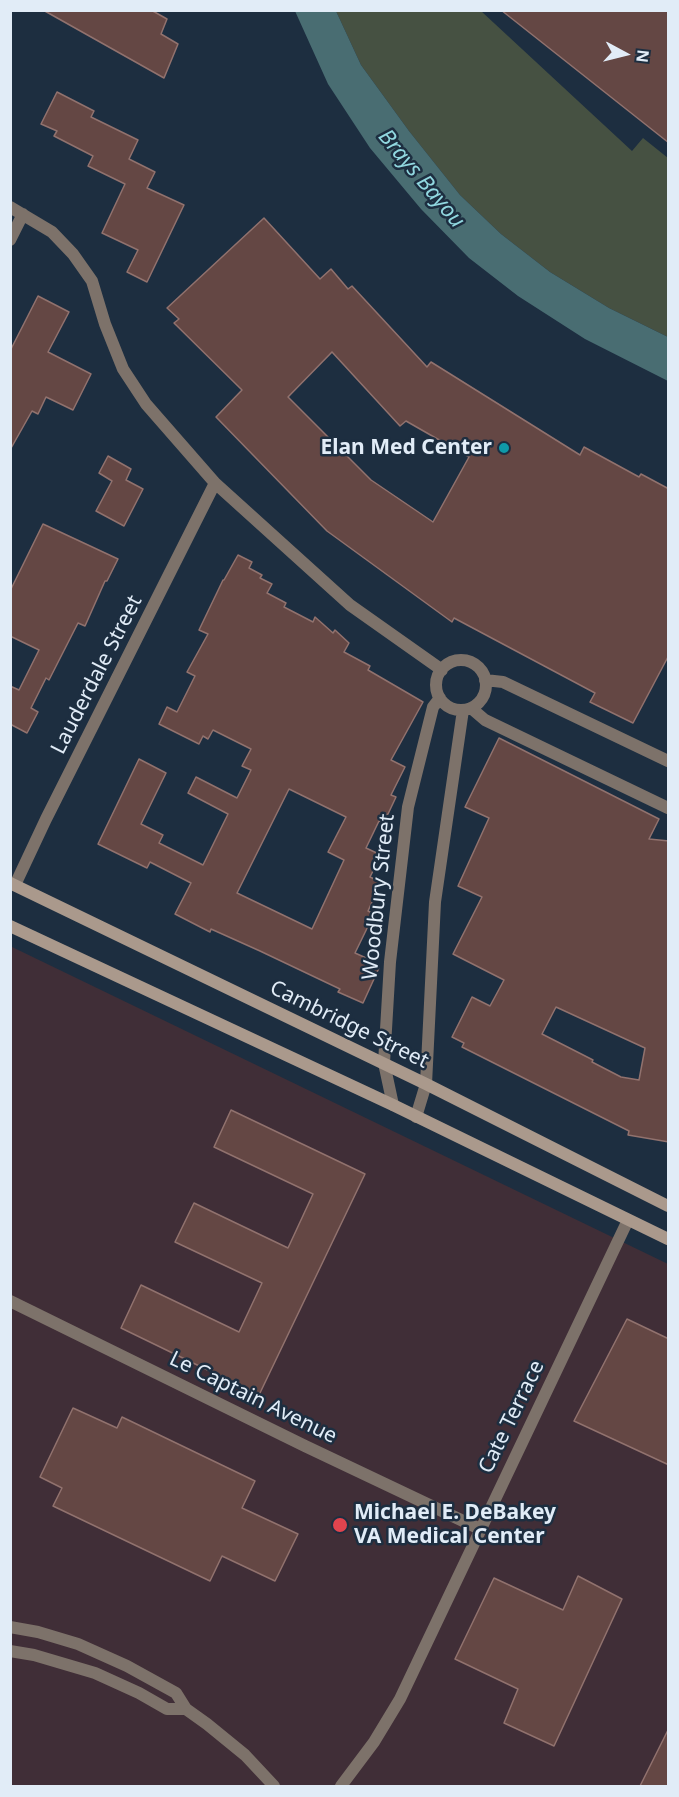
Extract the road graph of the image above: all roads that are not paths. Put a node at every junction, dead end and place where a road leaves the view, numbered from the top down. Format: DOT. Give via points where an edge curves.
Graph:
graph roads {
  1 [pos="10,207"];
  2 [pos="23,214"];
  3 [pos="10,240"];
  4 [pos="215,483"];
  5 [pos="442,670"];
  6 [pos="485,680"];
  7 [pos="440,698"];
  8 [pos="467,709"];
  9 [pos="669,761"];
  10 [pos="669,808"];
  11 [pos="13,884"];
  12 [pos="10,926"];
  13 [pos="384,1063"];
  14 [pos="426,1084"];
  15 [pos="393,1105"];
  16 [pos="416,1117"];
  17 [pos="669,1206"];
  18 [pos="628,1220"];
  19 [pos="669,1239"];
  20 [pos="10,1301"];
  21 [pos="480,1529"];
  22 [pos="10,1627"];
  23 [pos="10,1651"];
  24 [pos="186,1709"];
  25 [pos="274,1786"];
  26 [pos="341,1786"];
  1 -- 2 [label="street"];
  2 -- 3 [label="street"];
  2 -- 4 [label="street" via="52,232 73,254 92,281 123,369 146,404"];
  4 -- 5 [label="street" via="350,605"];
  4 -- 11 [label="street, Lauderdale Street"];
  5 -- 6 [label="street" via="455,662 471,662"];
  5 -- 7 [label="street" via="437,684"];
  6 -- 8 [label="street" via="483,697"];
  6 -- 9 [label="street" via="503,682"];
  7 -- 8 [label="street" via="450,707"];
  7 -- 13 [label="street, Woodbury Street" via="433,707 408,807 390,962"];
  8 -- 10 [label="street"];
  8 -- 14 [label="street" via="435,902"];
  11 -- 13 [label="street, Cambridge Street"];
  12 -- 15 [label="street"];
  13 -- 14 [label="street, Cambridge Street"];
  13 -- 15 [label="street, Woodbury Street"];
  14 -- 16 [label="street"];
  14 -- 17 [label="street, Cambridge Street"];
  15 -- 16 [label="street"];
  16 -- 18 [label="street"];
  18 -- 19 [label="street"];
  18 -- 21 [label="street, Cate Terrace"];
  20 -- 21 [label="street, Le Captain Avenue"];
  21 -- 26 [label="street, Cate Terrace" via="400,1699"];
  22 -- 24 [label="street" via="78,1644 127,1666 176,1693"];
  23 -- 24 [label="street" via="95,1672 167,1709"];
  24 -- 25 [label="street" via="245,1755"];
}
